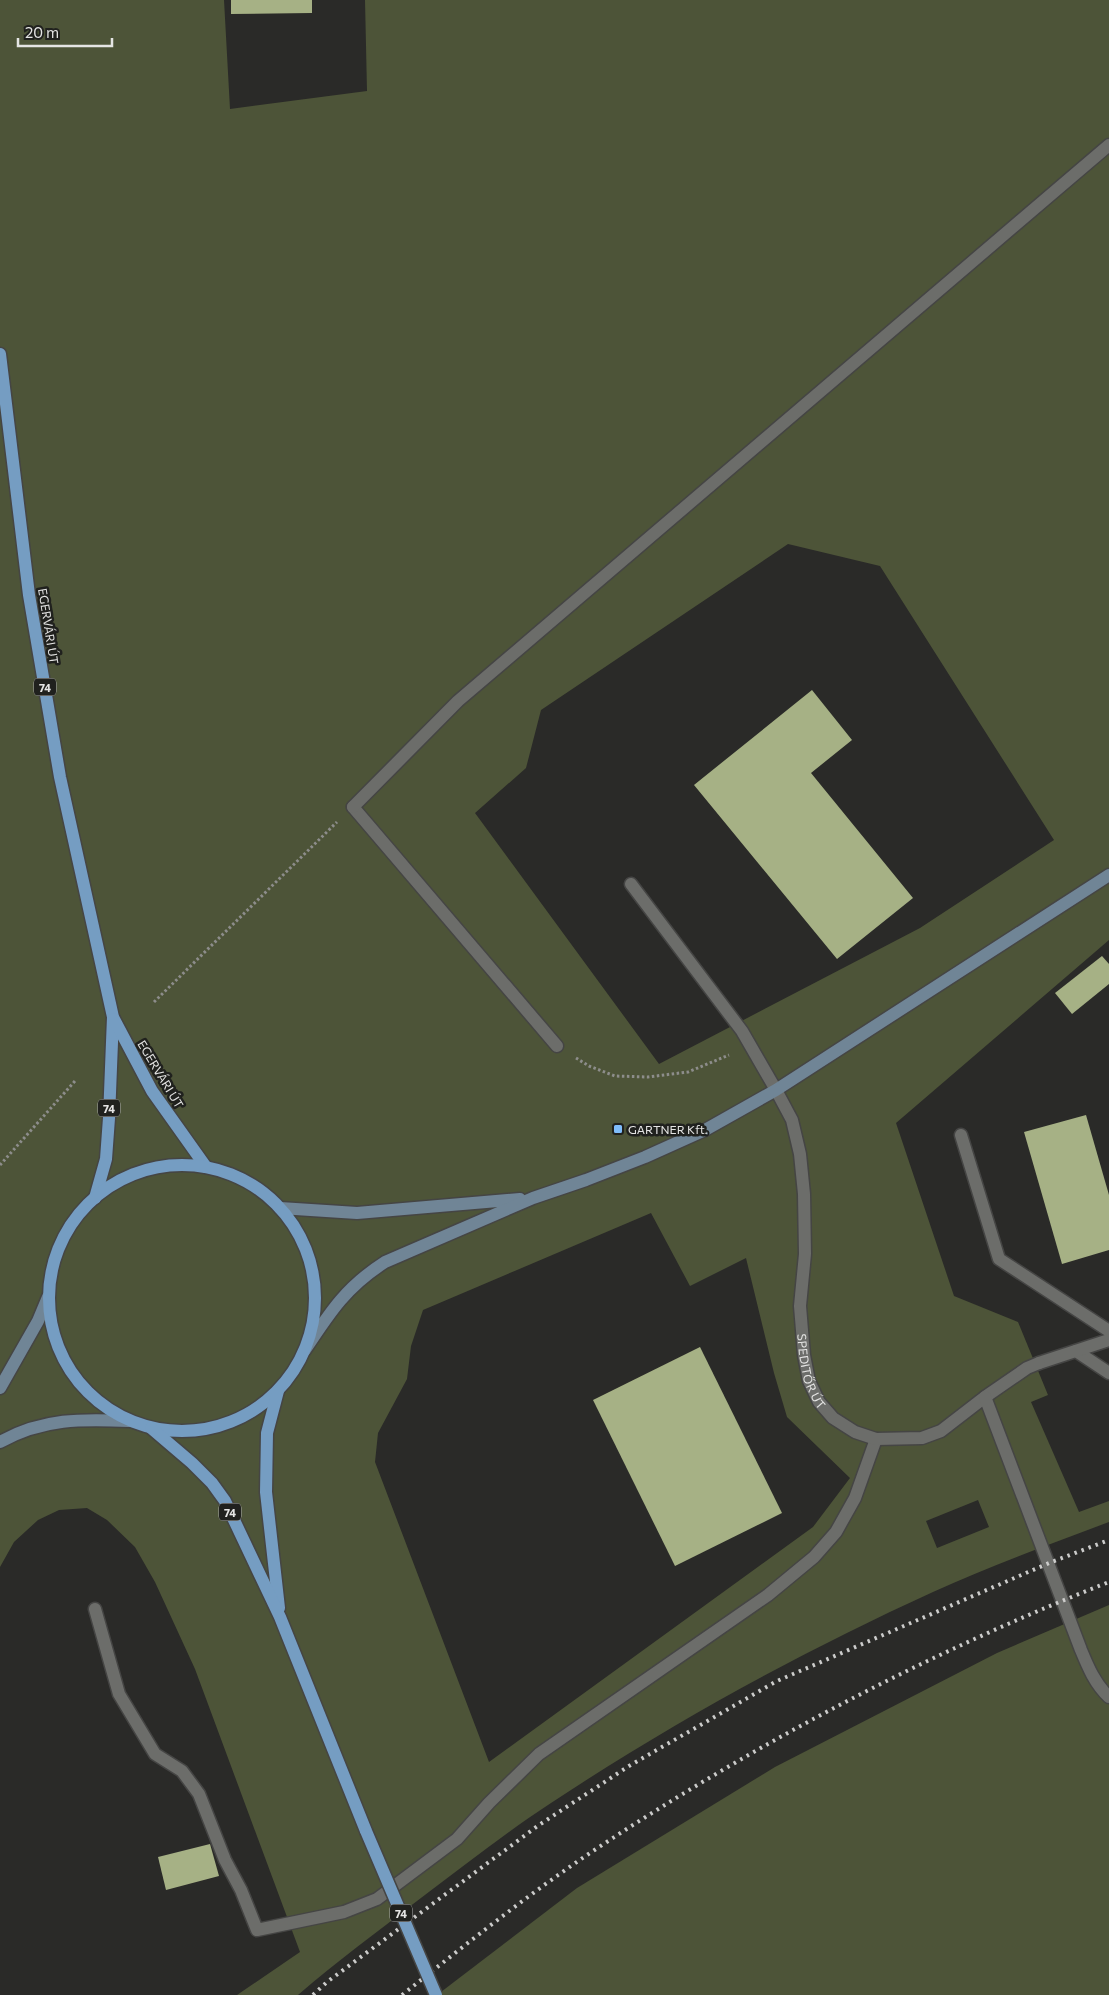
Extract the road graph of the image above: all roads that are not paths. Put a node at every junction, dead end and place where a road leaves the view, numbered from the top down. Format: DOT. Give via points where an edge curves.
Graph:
graph roads {
  1 [pos="1109,145"];
  2 [pos="0,354"];
  3 [pos="1109,876"];
  4 [pos="631,884"];
  5 [pos="113,1017"];
  6 [pos="557,1046"];
  7 [pos="776,1090"];
  8 [pos="960,1135"];
  9 [pos="206,1168"];
  10 [pos="95,1198"];
  11 [pos="533,1198"];
  12 [pos="280,1208"];
  13 [pos="48,1297"];
  14 [pos="1109,1331"];
  15 [pos="1109,1340"];
  16 [pos="305,1350"];
  17 [pos="1076,1351"];
  18 [pos="1109,1373"];
  19 [pos="0,1388"];
  20 [pos="278,1391"];
  21 [pos="985,1397"];
  22 [pos="129,1421"];
  23 [pos="151,1428"];
  24 [pos="876,1439"];
  25 [pos="0,1442"];
  26 [pos="95,1609"];
  27 [pos="280,1618"];
  28 [pos="1109,1697"];
  29 [pos="436,1995"];
  1 -- 6 [label="street" via="458,701 353,806"];
  2 -- 5 [label="main road, EGERVÁRI ÚT / 74" via="34,624 60,777"];
  3 -- 7 [label="main road"];
  4 -- 7 [label="street, SPEDITŐR ÚT" via="742,1031"];
  5 -- 9 [label="main road, EGERVÁRI ÚT / 74" via="152,1091"];
  5 -- 10 [label="main road, EGERVÁRI ÚT / 74" via="106,1159"];
  7 -- 11 [label="main road" via="705,1130 645,1157"];
  7 -- 24 [label="street, SPEDITŐR ÚT" via="792,1120 800,1154 805,1254 800,1306 809,1381 819,1402 833,1418 855,1432"];
  8 -- 14 [label="street" via="998,1259"];
  9 -- 10 [label="main road, 74" via="176,1165 147,1170 120,1181"];
  9 -- 12 [label="main road, 74" via="250,1184"];
  10 -- 13 [label="main road, 74" via="66,1232 50,1275"];
  11 -- 12 [label="main road" via="357,1212"];
  11 -- 16 [label="main road" via="385,1262 366,1274 336,1303"];
  12 -- 16 [label="main road, 74" via="301,1239 311,1266 315,1294 313,1322"];
  13 -- 19 [label="main road"];
  13 -- 22 [label="main road, 74" via="54,1337 75,1378 108,1410"];
  15 -- 17 [label="street, SPEDITŐR ÚT"];
  16 -- 20 [label="main road, 74" via="294,1372"];
  17 -- 18 [label="street"];
  17 -- 21 [label="street, SPEDITŐR ÚT" via="1027,1368"];
  20 -- 23 [label="main road, 74" via="243,1417 222,1425 178,1432"];
  20 -- 27 [label="main road, 74" via="267,1433 266,1492"];
  21 -- 24 [label="street, SPEDITŐR ÚT" via="935,1434 915,1439"];
  21 -- 28 [label="street" via="1081,1650 1092,1676"];
  22 -- 23 [label="main road, 74"];
  22 -- 25 [label="main road" via="76,1419 45,1424"];
  23 -- 27 [label="main road, 74" via="192,1463 225,1502"];
  24 -- 26 [label="street" via="855,1498 836,1532 814,1557 768,1595 539,1754 457,1839 421,1868 377,1899 344,1912 257,1930 199,1794 182,1771 155,1754 120,1694"];
  27 -- 29 [label="main road, 74, bridge"];
}
